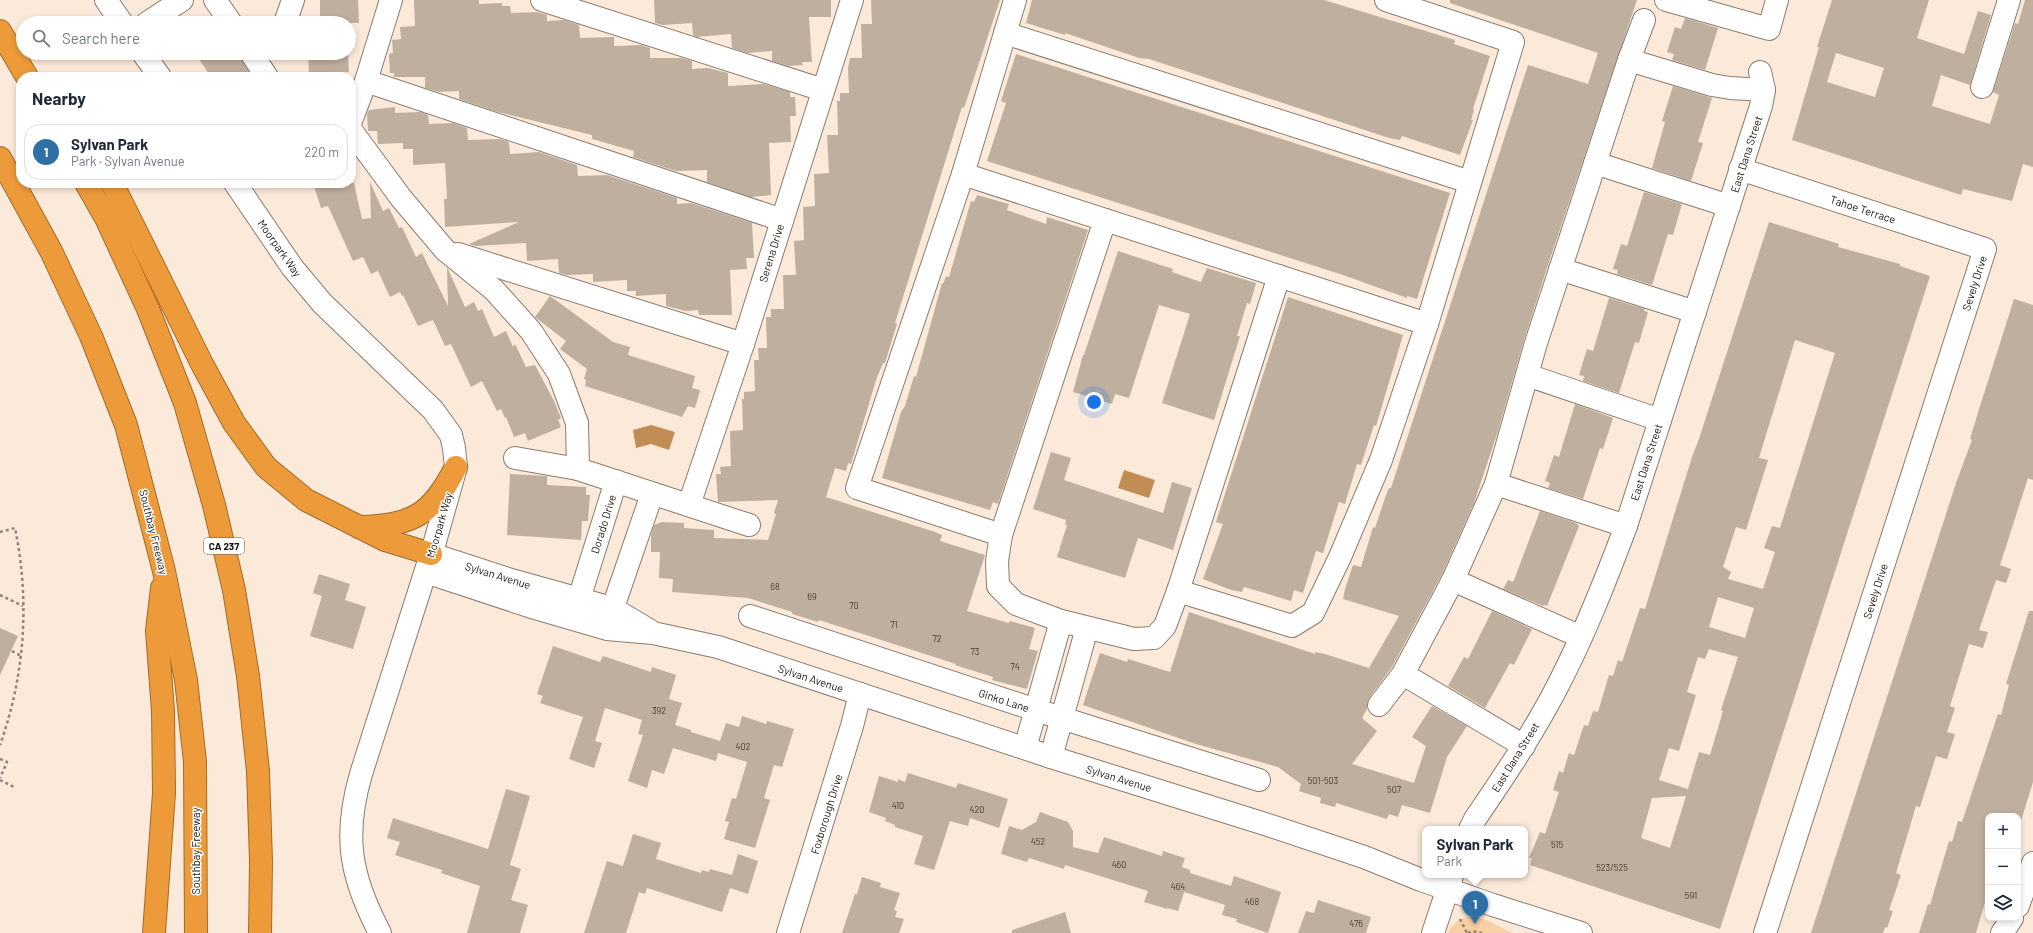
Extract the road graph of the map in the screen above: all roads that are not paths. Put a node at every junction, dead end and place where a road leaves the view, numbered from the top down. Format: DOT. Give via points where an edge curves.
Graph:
graph roads {
  1 [pos="106,0"];
  2 [pos="182,0"];
  3 [pos="215,0"];
  4 [pos="293,0"];
  5 [pos="391,0"];
  6 [pos="542,0"];
  7 [pos="852,0"];
  8 [pos="1015,0"];
  9 [pos="1386,0"];
  10 [pos="1666,0"];
  11 [pos="1777,0"];
  12 [pos="2009,0"];
  13 [pos="117,16"];
  14 [pos="158,16"];
  15 [pos="226,16"];
  16 [pos="287,16"];
  17 [pos="1644,20"];
  18 [pos="1004,33"];
  19 [pos="4,37"];
  20 [pos="16,51"];
  21 [pos="16,58"];
  22 [pos="17,60"];
  23 [pos="24,60"];
  24 [pos="148,60"];
  25 [pos="257,60"];
  26 [pos="1629,60"];
  27 [pos="24,72"];
  28 [pos="34,72"];
  29 [pos="156,72"];
  30 [pos="264,72"];
  31 [pos="366,81"];
  32 [pos="1982,87"];
  33 [pos="823,90"];
  34 [pos="356,108"];
  35 [pos="356,137"];
  36 [pos="0,158"];
  37 [pos="1595,163"];
  38 [pos="1740,170"];
  39 [pos="963,174"];
  40 [pos="1470,182"];
  41 [pos="16,187"];
  42 [pos="16,188"];
  43 [pos="89,188"];
  44 [pos="114,188"];
  45 [pos="238,188"];
  46 [pos="1730,206"];
  47 [pos="782,220"];
  48 [pos="1105,220"];
  49 [pos="1985,249"];
  50 [pos="445,250"];
  51 [pos="1560,269"];
  52 [pos="1278,276"];
  53 [pos="1695,312"];
  54 [pos="1427,324"];
  55 [pos="743,344"];
  56 [pos="1527,375"];
  57 [pos="1660,420"];
  58 [pos="515,458"];
  59 [pos="456,467"];
  60 [pos="578,469"];
  61 [pos="616,481"];
  62 [pos="1496,484"];
  63 [pos="652,494"];
  64 [pos="689,505"];
  65 [pos="749,525"];
  66 [pos="359,526"];
  67 [pos="1626,526"];
  68 [pos="1001,536"];
  69 [pos="429,563"];
  70 [pos="164,571"];
  71 [pos="1453,580"];
  72 [pos="1178,591"];
  73 [pos="579,599"];
  74 [pos="612,608"];
  75 [pos="750,616"];
  76 [pos="575,620"];
  77 [pos="1061,621"];
  78 [pos="1087,628"];
  79 [pos="607,629"];
  80 [pos="653,633"];
  81 [pos="1581,637"];
  82 [pos="1403,674"];
  83 [pos="860,694"];
  84 [pos="1379,705"];
  85 [pos="1036,710"];
  86 [pos="1061,718"];
  87 [pos="1524,746"];
  88 [pos="1025,748"];
  89 [pos="1051,757"];
  90 [pos="1259,780"];
  91 [pos="1471,826"];
  92 [pos="2033,863"];
  93 [pos="1422,874"];
  94 [pos="1436,878"];
  95 [pos="1450,882"];
  96 [pos="2021,897"];
  97 [pos="2021,912"];
  98 [pos="2033,916"];
  99 [pos="2010,921"];
  100 [pos="154,933"];
  101 [pos="196,933"];
  102 [pos="260,933"];
  103 [pos="380,933"];
  104 [pos="788,933"];
  105 [pos="1433,933"];
  106 [pos="1581,933"];
  107 [pos="1765,933"];
  108 [pos="2002,933"];
  1 -- 13 [label="street"];
  2 -- 14 [label="street"];
  3 -- 15 [label="street"];
  4 -- 16 [label="street"];
  5 -- 31 [label="street"];
  6 -- 33 [label="street"];
  7 -- 33 [label="street, Serena Drive"];
  8 -- 18 [label="street"];
  9 -- 40 [label="street" via="1513,42"];
  10 -- 11 [label="street" via="1769,29"];
  12 -- 32 [label="street"];
  17 -- 26 [label="street"];
  18 -- 39 [label="street"];
  18 -- 40 [label="street"];
  19 -- 20 [label="highway"];
  19 -- 21 [label="highway"];
  22 -- 27 [label="highway"];
  23 -- 28 [label="highway"];
  24 -- 29 [label="street"];
  25 -- 30 [label="street"];
  26 -- 37 [label="street"];
  26 -- 38 [label="street, East Dana Street" via="1730,88 1762,81 1761,106"];
  31 -- 34 [label="street"];
  31 -- 47 [label="street"];
  33 -- 47 [label="street, Serena Drive"];
  35 -- 50 [label="street" via="401,198"];
  36 -- 41 [label="highway, Southbay Freeway"];
  37 -- 46 [label="street"];
  37 -- 51 [label="street"];
  38 -- 46 [label="street, East Dana Street"];
  38 -- 49 [label="street, Tahoe Terrace"];
  39 -- 48 [label="street"];
  39 -- 68 [label="street" via="857,488"];
  40 -- 54 [label="street"];
  42 -- 70 [label="highway, Southbay Freeway" via="51,251 91,336 126,424"];
  43 -- 102 [label="highway, CA 237" via="106,218 148,309 186,404 218,520 234,590 248,676 258,771"];
  44 -- 66 [label="highway" via="202,364 239,429 266,467 306,500"];
  45 -- 59 [label="street, Moorpark Way" via="292,267 322,303 440,418 451,435"];
  46 -- 53 [label="street, East Dana Street"];
  47 -- 55 [label="street, Serena Drive"];
  48 -- 52 [label="street"];
  48 -- 68 [label="street"];
  49 -- 107 [label="street, Sevely Drive"];
  50 -- 55 [label="street"];
  50 -- 60 [label="street" via="494,290 531,331 559,374 577,423"];
  51 -- 53 [label="street"];
  51 -- 56 [label="street"];
  52 -- 54 [label="street"];
  52 -- 72 [label="street"];
  53 -- 57 [label="street, East Dana Street"];
  54 -- 72 [label="street" via="1381,460 1313,613 1292,626"];
  55 -- 64 [label="street, Serena Drive"];
  56 -- 57 [label="street"];
  56 -- 62 [label="street"];
  57 -- 67 [label="street, East Dana Street"];
  58 -- 60 [label="street, Dorado Drive"];
  59 -- 66 [label="highway" via="446,487 434,502 415,518 399,523"];
  59 -- 69 [label="street, Moorpark Way"];
  60 -- 61 [label="street, Dorado Drive"];
  61 -- 63 [label="street"];
  61 -- 73 [label="street, Dorado Drive"];
  62 -- 67 [label="street"];
  62 -- 71 [label="street"];
  63 -- 64 [label="street"];
  63 -- 74 [label="street"];
  64 -- 65 [label="street"];
  66 -- 69 [label="highway"];
  67 -- 81 [label="street, East Dana Street"];
  68 -- 77 [label="street" via="997,561 998,586 1016,604"];
  69 -- 73 [label="street, Sylvan Avenue" via="508,579"];
  69 -- 76 [label="street, Sylvan Avenue"];
  69 -- 103 [label="street, Moorpark Way" via="361,774 351,824 352,856 358,883 364,902"];
  70 -- 100 [label="highway" via="157,631 163,711 164,793"];
  70 -- 101 [label="highway, Southbay Freeway" via="186,680 195,762"];
  71 -- 81 [label="street"];
  71 -- 82 [label="street"];
  72 -- 78 [label="street" via="1165,626 1154,638 1134,639"];
  73 -- 74 [label="street, Sylvan Avenue"];
  73 -- 76 [label="street, Dorado Drive"];
  74 -- 79 [label="street"];
  74 -- 80 [label="street, Sylvan Avenue"];
  75 -- 85 [label="street, Ginko Lane"];
  76 -- 79 [label="street, Sylvan Avenue"];
  77 -- 78 [label="street"];
  77 -- 85 [label="street"];
  78 -- 86 [label="street"];
  79 -- 80 [label="street, Sylvan Avenue"];
  80 -- 83 [label="street, Sylvan Avenue" via="718,647"];
  81 -- 87 [label="street, East Dana Street"];
  82 -- 84 [label="street"];
  82 -- 87 [label="street"];
  83 -- 88 [label="street, Sylvan Avenue"];
  83 -- 104 [label="street, Foxborough Drive"];
  85 -- 86 [label="street, Ginko Lane"];
  85 -- 88 [label="street"];
  86 -- 89 [label="street"];
  86 -- 90 [label="street, Ginko Lane"];
  87 -- 91 [label="street, East Dana Street"];
  88 -- 89 [label="street, Sylvan Avenue"];
  89 -- 93 [label="street, Sylvan Avenue"];
  92 -- 96 [label="street"];
  94 -- 95 [label="street, Sylvan Avenue"];
  95 -- 105 [label="street"];
  95 -- 106 [label="street, Sylvan Avenue"];
  97 -- 98 [label="street"];
  99 -- 108 [label="street"];
}
